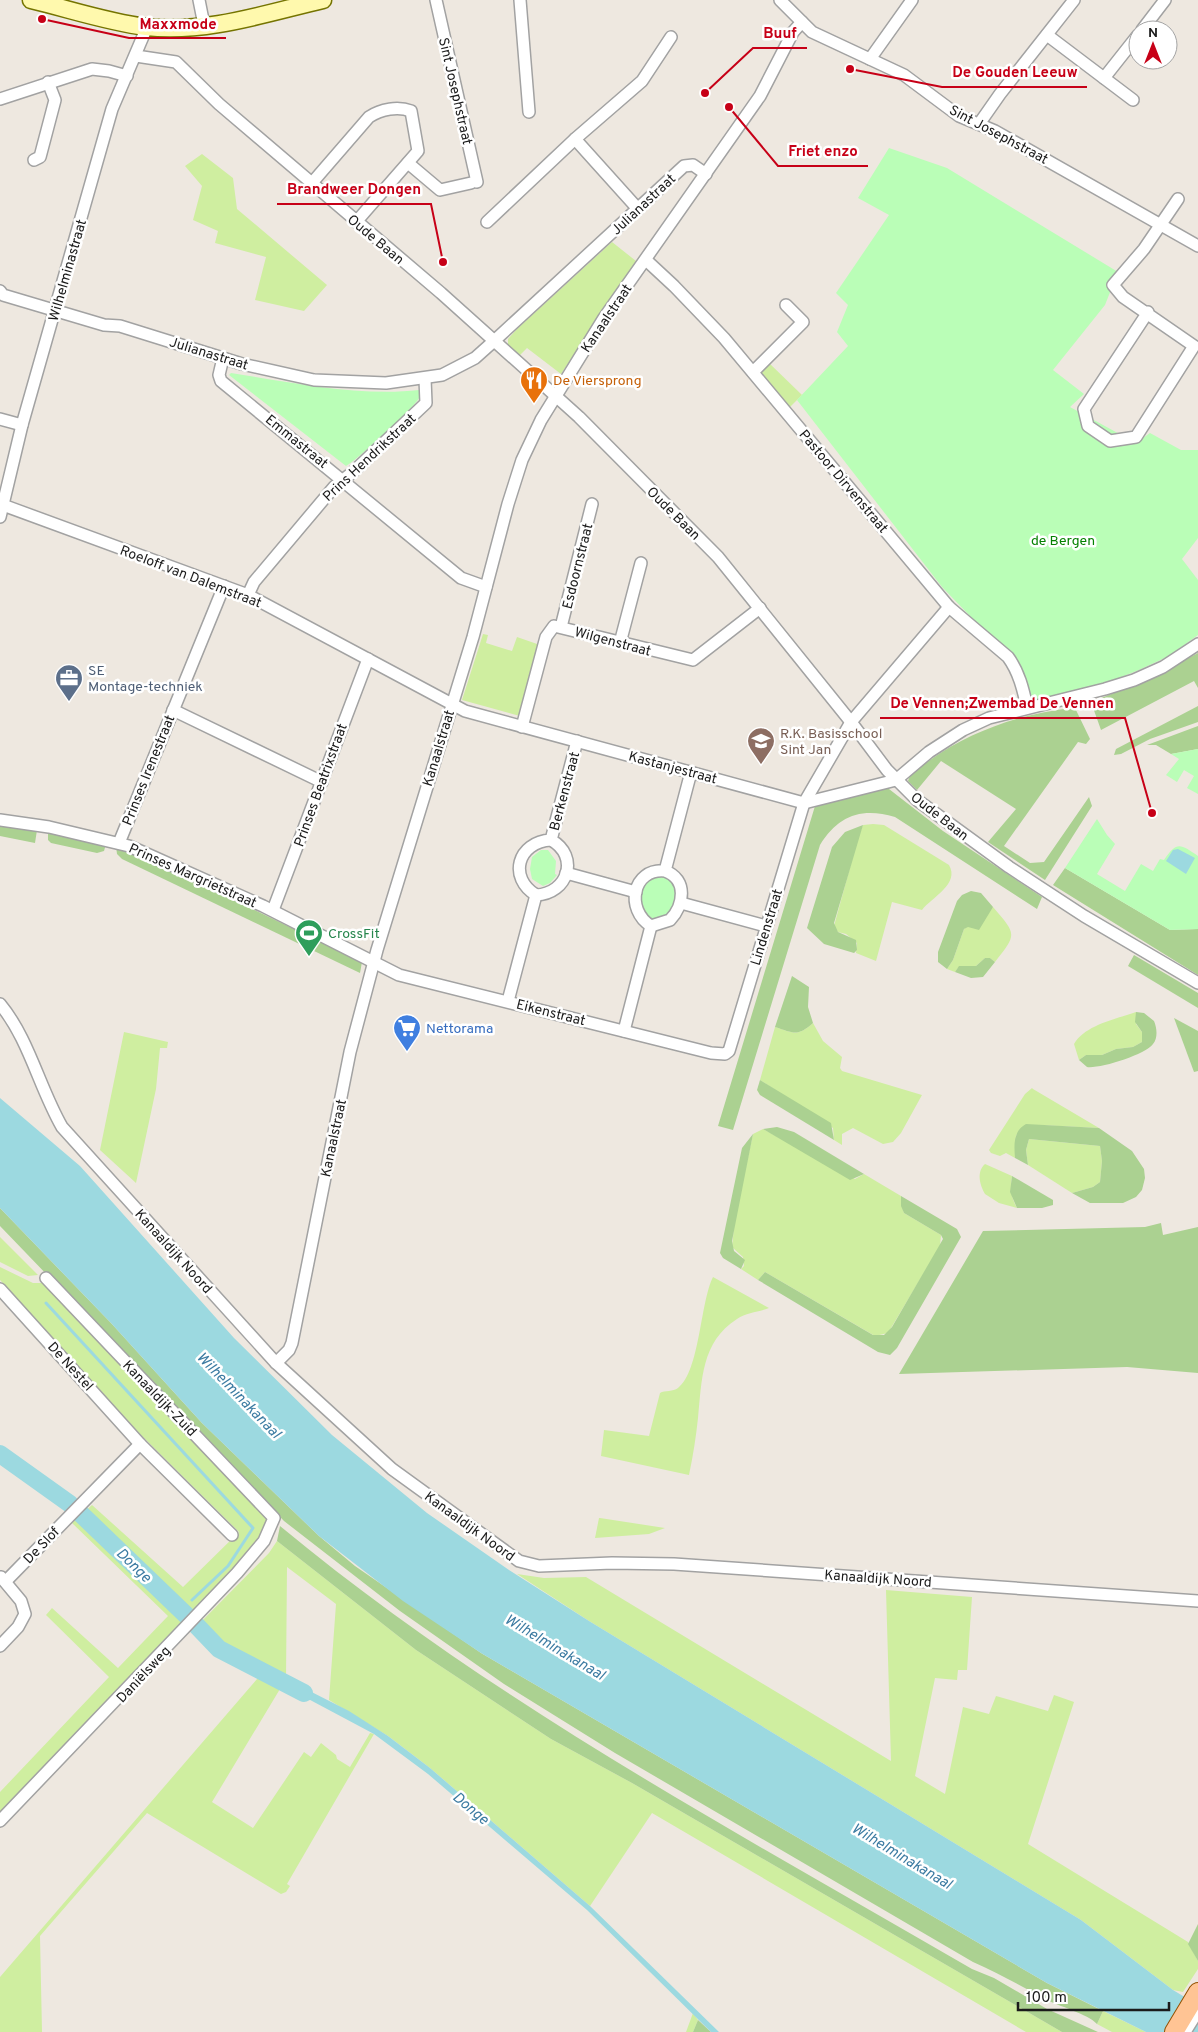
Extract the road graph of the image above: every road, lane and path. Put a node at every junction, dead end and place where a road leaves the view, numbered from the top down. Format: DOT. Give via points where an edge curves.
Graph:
graph roads {
  1 [pos="31,0"];
  2 [pos="199,0"];
  3 [pos="323,0"];
  4 [pos="436,0"];
  5 [pos="520,0"];
  6 [pos="780,0"];
  7 [pos="912,0"];
  8 [pos="1074,0"];
  9 [pos="1165,0"];
  10 [pos="1150,20"];
  11 [pos="802,22"];
  12 [pos="204,25"];
  13 [pos="146,27"];
  14 [pos="1047,35"];
  15 [pos="671,38"];
  16 [pos="1128,48"];
  17 [pos="136,56"];
  18 [pos="870,59"];
  19 [pos="127,76"];
  20 [pos="1104,78"];
  21 [pos="48,82"];
  22 [pos="0,99"];
  23 [pos="1133,100"];
  24 [pos="529,112"];
  25 [pos="979,124"];
  26 [pos="575,139"];
  27 [pos="34,160"];
  28 [pos="408,163"];
  29 [pos="706,174"];
  30 [pos="311,184"];
  31 [pos="1178,199"];
  32 [pos="638,209"];
  33 [pos="356,222"];
  34 [pos="487,222"];
  35 [pos="1161,225"];
  36 [pos="1197,243"];
  37 [pos="646,260"];
  38 [pos="0,291"];
  39 [pos="786,305"];
  40 [pos="55,310"];
  41 [pos="1148,312"];
  42 [pos="494,342"];
  43 [pos="1196,347"];
  44 [pos="223,358"];
  45 [pos="753,372"];
  46 [pos="425,379"];
  47 [pos="555,396"];
  48 [pos="0,419"];
  49 [pos="22,425"];
  50 [pos="343,480"];
  51 [pos="592,504"];
  52 [pos="1,509"];
  53 [pos="641,563"];
  54 [pos="224,586"];
  55 [pos="486,587"];
  56 [pos="248,595"];
  57 [pos="760,608"];
  58 [pos="949,608"];
  59 [pos="561,627"];
  60 [pos="620,642"];
  61 [pos="1198,644"];
  62 [pos="368,659"];
  63 [pos="452,703"];
  64 [pos="1027,707"];
  65 [pos="173,710"];
  66 [pos="851,722"];
  67 [pos="522,727"];
  68 [pos="577,741"];
  69 [pos="691,772"];
  70 [pos="896,780"];
  71 [pos="322,782"];
  72 [pos="804,803"];
  73 [pos="0,820"];
  74 [pos="550,840"];
  75 [pos="118,843"];
  76 [pos="665,871"];
  77 [pos="566,873"];
  78 [pos="636,892"];
  79 [pos="536,895"];
  80 [pos="681,903"];
  81 [pos="272,910"];
  82 [pos="651,926"];
  83 [pos="766,926"];
  84 [pos="374,964"];
  85 [pos="1198,983"];
  86 [pos="508,1001"];
  87 [pos="0,1004"];
  88 [pos="624,1030"];
  89 [pos="729,1051"];
  90 [pos="46,1278"];
  91 [pos="0,1289"];
  92 [pos="276,1363"];
  93 [pos="140,1444"];
  94 [pos="274,1518"];
  95 [pos="232,1535"];
  96 [pos="3,1579"];
  97 [pos="1198,1601"];
  98 [pos="0,1646"];
  99 [pos="0,1821"];
  100 [pos="1198,1992"];
  101 [pos="1198,2011"];
  102 [pos="1174,2032"];
  103 [pos="1185,2032"];
  1 -- 13 [label="street"];
  2 -- 12 [label="street"];
  3 -- 12 [label="street"];
  4 -- 28 [label="street, Sint Josephstraat" via="474,182 440,190"];
  5 -- 24 [label="street"];
  6 -- 11 [label="street, Sint Josephstraat"];
  7 -- 18 [label="street"];
  8 -- 14 [label="street"];
  9 -- 10 [label="street"];
  11 -- 18 [label="street, Sint Josephstraat" via="812,32"];
  11 -- 29 [label="street" via="793,32 760,96"];
  12 -- 13 [label="street"];
  13 -- 17 [label="street, Wilhelminastraat"];
  14 -- 20 [label="street"];
  14 -- 25 [label="street"];
  15 -- 26 [label="street" via="642,81"];
  16 -- 20 [label="street"];
  17 -- 19 [label="street, Wilhelminastraat"];
  17 -- 30 [label="street, Oude Baan" via="176,62"];
  18 -- 25 [label="street, Sint Josephstraat" via="914,82 959,116"];
  19 -- 21 [label="street" via="92,70"];
  19 -- 40 [label="street, Wilhelminastraat" via="112,109"];
  20 -- 23 [label="street"];
  21 -- 22 [label="street"];
  21 -- 27 [label="street" via="55,100 40,157"];
  25 -- 35 [label="street, Sint Josephstraat"];
  26 -- 32 [label="street"];
  26 -- 34 [label="street"];
  28 -- 30 [label="street" via="419,146 411,111 401,107 369,117"];
  28 -- 33 [label="street"];
  29 -- 32 [label="street, Julianastraat" via="693,165 684,166"];
  29 -- 37 [label="street, Kanaalstraat"];
  30 -- 33 [label="street, Oude Baan"];
  31 -- 35 [label="street"];
  32 -- 42 [label="street, Julianastraat"];
  33 -- 42 [label="street, Oude Baan" via="441,292"];
  35 -- 36 [label="street, Sint Josephstraat"];
  35 -- 41 [label="street" via="1113,285 1123,297"];
  37 -- 45 [label="street, Pastoor Dirvenstraat"];
  37 -- 47 [label="street, Kanaalstraat" via="604,318"];
  38 -- 40 [label="street, Julianastraat"];
  39 -- 45 [label="street" via="803,322"];
  40 -- 44 [label="street, Julianastraat"];
  40 -- 49 [label="street, Wilhelminastraat"];
  41 -- 43 [label="street"];
  41 -- 43 [label="street" via="1084,409 1088,426 1110,441 1136,437"];
  42 -- 46 [label="street" via="458,368"];
  42 -- 47 [label="street, Oude Baan"];
  44 -- 46 [label="street, Julianastraat" via="314,380 386,383"];
  44 -- 50 [label="street, Emmastraat" via="219,374 222,381"];
  45 -- 58 [label="street, Pastoor Dirvenstraat"];
  46 -- 50 [label="street, Prins Hendrikstraat" via="426,403"];
  47 -- 55 [label="street, Kanaalstraat" via="529,444 516,477"];
  47 -- 57 [label="street, Oude Baan" via="718,557"];
  48 -- 49 [label="street"];
  49 -- 52 [label="street, Wilhelminastraat"];
  50 -- 55 [label="street, Emmastraat" via="462,578"];
  50 -- 56 [label="street, Prins Hendrikstraat" via="254,582"];
  51 -- 59 [label="street, Esdoornstraat"];
  52 -- 54 [label="street, Roeloff van Dalemstraat"];
  53 -- 60 [label="street"];
  54 -- 56 [label="street, Roeloff van Dalemstraat"];
  54 -- 65 [label="street, Prinses Irenestraat"];
  55 -- 63 [label="street, Kanaalstraat" via="474,637"];
  56 -- 62 [label="street, Roeloff van Dalemstraat"];
  57 -- 60 [label="street, Wilgenstraat" via="693,660"];
  57 -- 66 [label="street, Oude Baan"];
  58 -- 64 [label="street, Pastoor Dirvenstraat" via="1008,657 1022,685"];
  58 -- 66 [label="street, Lindenstraat"];
  59 -- 60 [label="street, Wilgenstraat"];
  59 -- 67 [label="street, Wilgenstraat" via="554,626 546,637"];
  61 -- 64 [label="street" via="1163,667 1134,680"];
  62 -- 63 [label="street, Roeloff van Dalemstraat"];
  62 -- 71 [label="street, Prinses Beatrixstraat"];
  63 -- 67 [label="street, Kastanjestraat" via="465,711"];
  63 -- 84 [label="street, Kanaalstraat"];
  64 -- 70 [label="street" via="963,730 929,752"];
  65 -- 71 [label="street"];
  65 -- 75 [label="street, Prinses Irenestraat"];
  66 -- 70 [label="street, Oude Baan"];
  66 -- 72 [label="street, Lindenstraat"];
  67 -- 68 [label="street, Kastanjestraat"];
  68 -- 69 [label="street, Kastanjestraat"];
  68 -- 74 [label="street, Berkenstraat"];
  69 -- 72 [label="street, Kastanjestraat"];
  69 -- 76 [label="street"];
  70 -- 72 [label="street, Kastanjestraat"];
  70 -- 85 [label="street, Oude Baan" via="949,825 1009,867 1084,916"];
  71 -- 81 [label="street, Prinses Beatrixstraat"];
  72 -- 83 [label="street, Lindenstraat"];
  73 -- 75 [label="street, Prinses Margrietstraat"];
  74 -- 77 [label="street, Berkenstraat" via="564,852"];
  74 -- 79 [label="street, Berkenstraat" via="532,844 521,859 521,880"];
  75 -- 81 [label="street, Prinses Margrietstraat"];
  76 -- 78 [label="street" via="648,874 639,882"];
  76 -- 80 [label="street" via="679,882"];
  77 -- 78 [label="street"];
  77 -- 79 [label="street" via="552,893"];
  78 -- 82 [label="street" via="634,904 638,914"];
  79 -- 86 [label="street"];
  80 -- 82 [label="street" via="670,920"];
  80 -- 83 [label="street"];
  81 -- 84 [label="street, Prinses Margrietstraat"];
  82 -- 88 [label="street"];
  83 -- 89 [label="street, Lindenstraat"];
  84 -- 86 [label="street, Eikenstraat" via="399,974"];
  84 -- 92 [label="street, Kanaalstraat" via="345,1077 292,1343"];
  86 -- 88 [label="street, Eikenstraat"];
  87 -- 92 [label="street, Kanaaldijk Noord" via="9,1014 29,1053 47,1101 62,1127"];
  88 -- 89 [label="street, Eikenstraat" via="720,1055"];
  90 -- 94 [label="street, Kanaaldijk-Zuid"];
  91 -- 93 [label="street, De Nestel"];
  92 -- 97 [label="street, Kanaaldijk Noord" via="392,1469 519,1561 539,1566 674,1564"];
  93 -- 95 [label="street, De Nestel"];
  93 -- 96 [label="street, De Slof"];
  94 -- 99 [label="street, Daniëlsweg" via="264,1540 238,1573"];
  96 -- 98 [label="street, De Slof" via="21,1601 25,1614"];
  100 -- 102 [label="main road"];
  101 -- 103 [label="street"];
}
